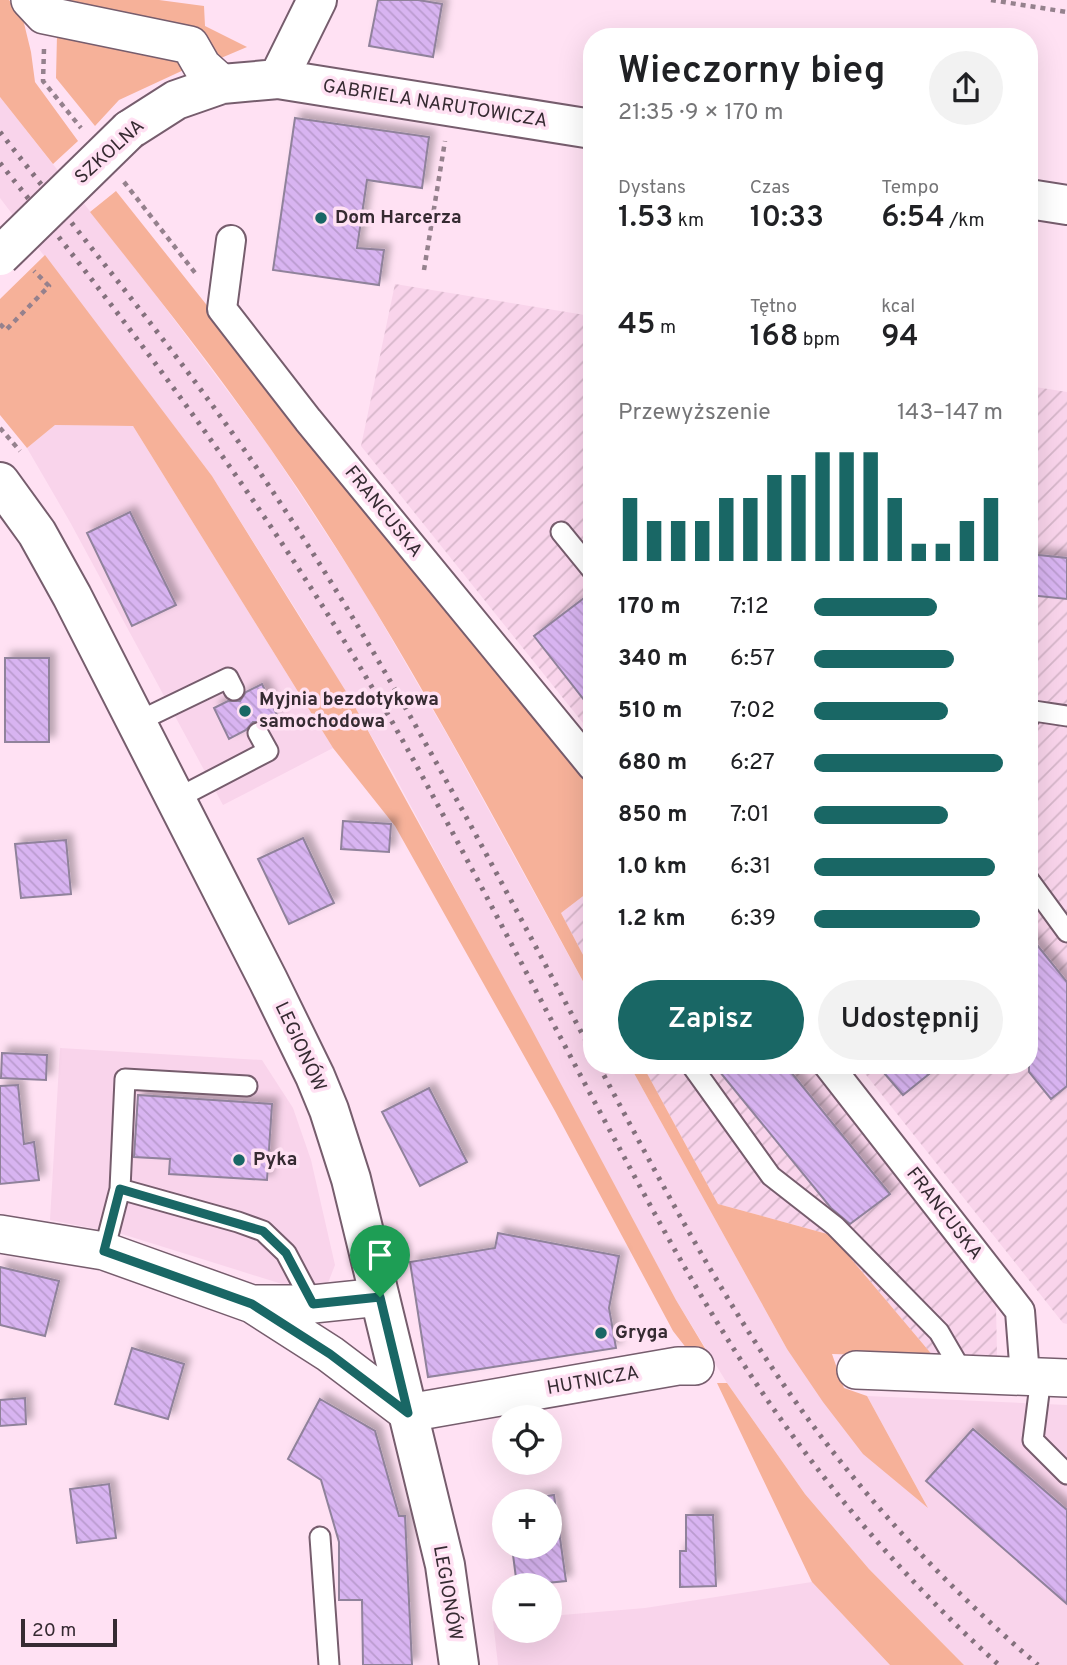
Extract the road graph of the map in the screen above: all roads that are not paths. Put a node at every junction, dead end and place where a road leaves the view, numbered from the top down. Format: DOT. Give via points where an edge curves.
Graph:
graph roads {
  1 [pos="30,0"];
  2 [pos="317,0"];
  3 [pos="278,79"];
  4 [pos="222,84"];
  5 [pos="583,128"];
  6 [pos="1038,200"];
  7 [pos="1067,205"];
  8 [pos="231,240"];
  9 [pos="0,256"];
  10 [pos="0,482"];
  11 [pos="561,532"];
  12 [pos="583,559"];
  13 [pos="234,690"];
  14 [pos="1038,712"];
  15 [pos="1067,716"];
  16 [pos="137,722"];
  17 [pos="258,733"];
  18 [pos="583,755"];
  19 [pos="176,799"];
  20 [pos="1038,899"];
  21 [pos="1067,932"];
  22 [pos="698,1074"];
  23 [pos="835,1074"];
  24 [pos="247,1086"];
  25 [pos="120,1189"];
  26 [pos="0,1234"];
  27 [pos="104,1251"];
  28 [pos="380,1297"];
  29 [pos="252,1304"];
  30 [pos="313,1304"];
  31 [pos="393,1350"];
  32 [pos="330,1354"];
  33 [pos="695,1366"];
  34 [pos="856,1370"];
  35 [pos="964,1375"];
  36 [pos="1044,1377"];
  37 [pos="408,1413"];
  38 [pos="1067,1474"];
  39 [pos="320,1537"];
  40 [pos="329,1665"];
  41 [pos="460,1665"];
  1 -- 4 [label="street" via="44,15 190,45 202,66"];
  2 -- 3 [label="street"];
  3 -- 4 [label="street, SZKOLNA"];
  3 -- 5 [label="street, GABRIELA NARUTOWICZA"];
  4 -- 9 [label="street, SZKOLNA, bridge" via="176,100 129,130"];
  6 -- 7 [label="street"];
  8 -- 18 [label="street, FRANCUSKA" via="222,309"];
  10 -- 16 [label="street, LEGIONÓW" via="37,533"];
  11 -- 12 [label="lane"];
  13 -- 16 [label="lane" via="228,678"];
  14 -- 15 [label="lane"];
  16 -- 19 [label="street, LEGIONÓW"];
  17 -- 19 [label="lane" via="268,751"];
  19 -- 28 [label="street, LEGIONÓW" via="329,1110"];
  20 -- 21 [label="lane"];
  22 -- 35 [label="lane" via="771,1177 845,1235 939,1332"];
  23 -- 36 [label="street, FRANCUSKA" via="1020,1311"];
  24 -- 25 [label="lane" via="125,1079"];
  25 -- 27 [label="lane"];
  25 -- 30 [label="lane" via="263,1231 286,1253"];
  26 -- 27 [label="street"];
  27 -- 29 [label="street"];
  28 -- 30 [label="street"];
  28 -- 31 [label="street, LEGIONÓW"];
  29 -- 30 [label="street"];
  29 -- 32 [label="street"];
  31 -- 32 [label="street"];
  31 -- 37 [label="street, LEGIONÓW"];
  32 -- 37 [label="street"];
  33 -- 37 [label="street, HUTNICZA"];
  34 -- 35 [label="street"];
  35 -- 36 [label="street"];
  36 -- 38 [label="lane" via="1033,1440"];
  37 -- 41 [label="street, LEGIONÓW" via="445,1565"];
  39 -- 40 [label="lane"];
}
